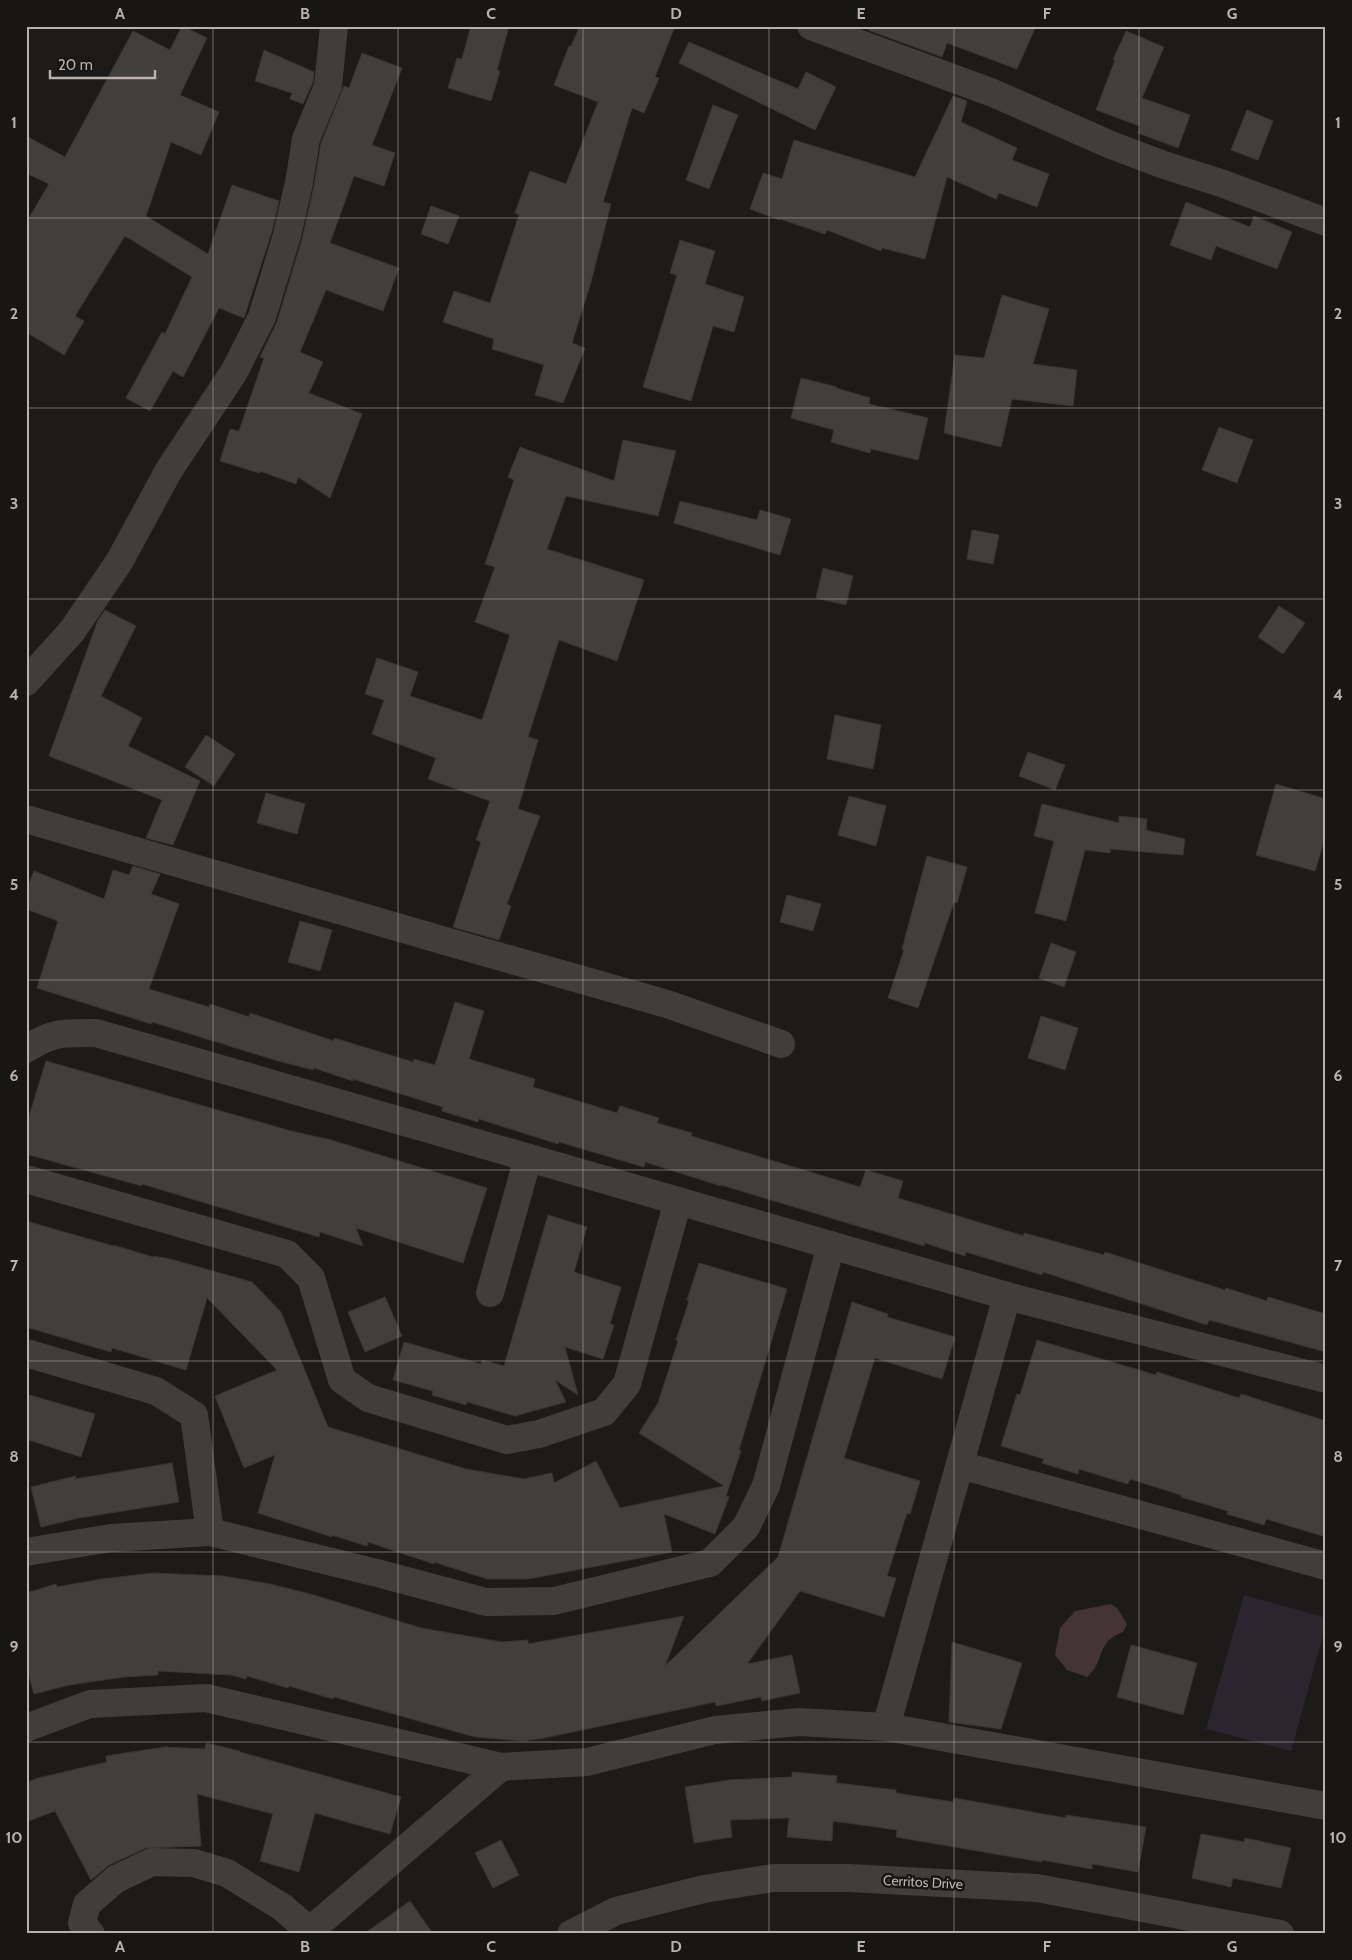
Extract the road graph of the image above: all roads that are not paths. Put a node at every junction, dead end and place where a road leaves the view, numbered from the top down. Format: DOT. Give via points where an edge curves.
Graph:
graph roads {
  1 [pos="334,26"];
  2 [pos="811,26"];
  3 [pos="1326,222"];
  4 [pos="26,682"];
  5 [pos="26,819"];
  6 [pos="780,1044"];
  7 [pos="26,1048"];
  8 [pos="528,1158"];
  9 [pos="26,1179"];
  10 [pos="678,1201"];
  11 [pos="831,1245"];
  12 [pos="490,1292"];
  13 [pos="1007,1296"];
  14 [pos="26,1353"];
  15 [pos="1326,1379"];
  16 [pos="960,1465"];
  17 [pos="210,1532"];
  18 [pos="26,1552"];
  19 [pos="1326,1566"];
  20 [pos="886,1727"];
  21 [pos="26,1728"];
  22 [pos="501,1767"];
  23 [pos="1326,1806"];
  24 [pos="308,1932"];
  25 [pos="91,1934"];
  26 [pos="571,1934"];
  27 [pos="1280,1934"];
  1 -- 4 [label="street" via="328,86 306,139 287,235 262,317 234,372 169,470 119,562 72,631"];
  2 -- 3 [label="street" via="993,93 1164,165"];
  5 -- 6 [label="street" via="667,1004"];
  7 -- 8 [label="street" via="60,1032 96,1033"];
  8 -- 10 [label="street"];
  8 -- 12 [label="street"];
  9 -- 10 [label="street" via="287,1254 311,1278 342,1380 368,1398 507,1440 539,1434 604,1412 627,1384"];
  10 -- 11 [label="street"];
  11 -- 13 [label="street"];
  11 -- 17 [label="street" via="766,1486 746,1527 710,1563 554,1601 486,1602"];
  13 -- 15 [label="street"];
  13 -- 16 [label="street"];
  14 -- 17 [label="street" via="156,1391 194,1415"];
  16 -- 19 [label="street"];
  16 -- 20 [label="street"];
  17 -- 18 [label="street" via="111,1538"];
  20 -- 22 [label="street" via="799,1722 715,1730 587,1762"];
  20 -- 23 [label="street"];
  21 -- 22 [label="street" via="90,1704 206,1698"];
  22 -- 24 [label="street"];
  24 -- 25 [label="street" via="282,1907 227,1873 194,1863 152,1862 116,1879 87,1904 82,1923"];
  26 -- 27 [label="street, Cerritos Drive" via="616,1911 704,1889 773,1878 848,1878 1037,1888"];
}
